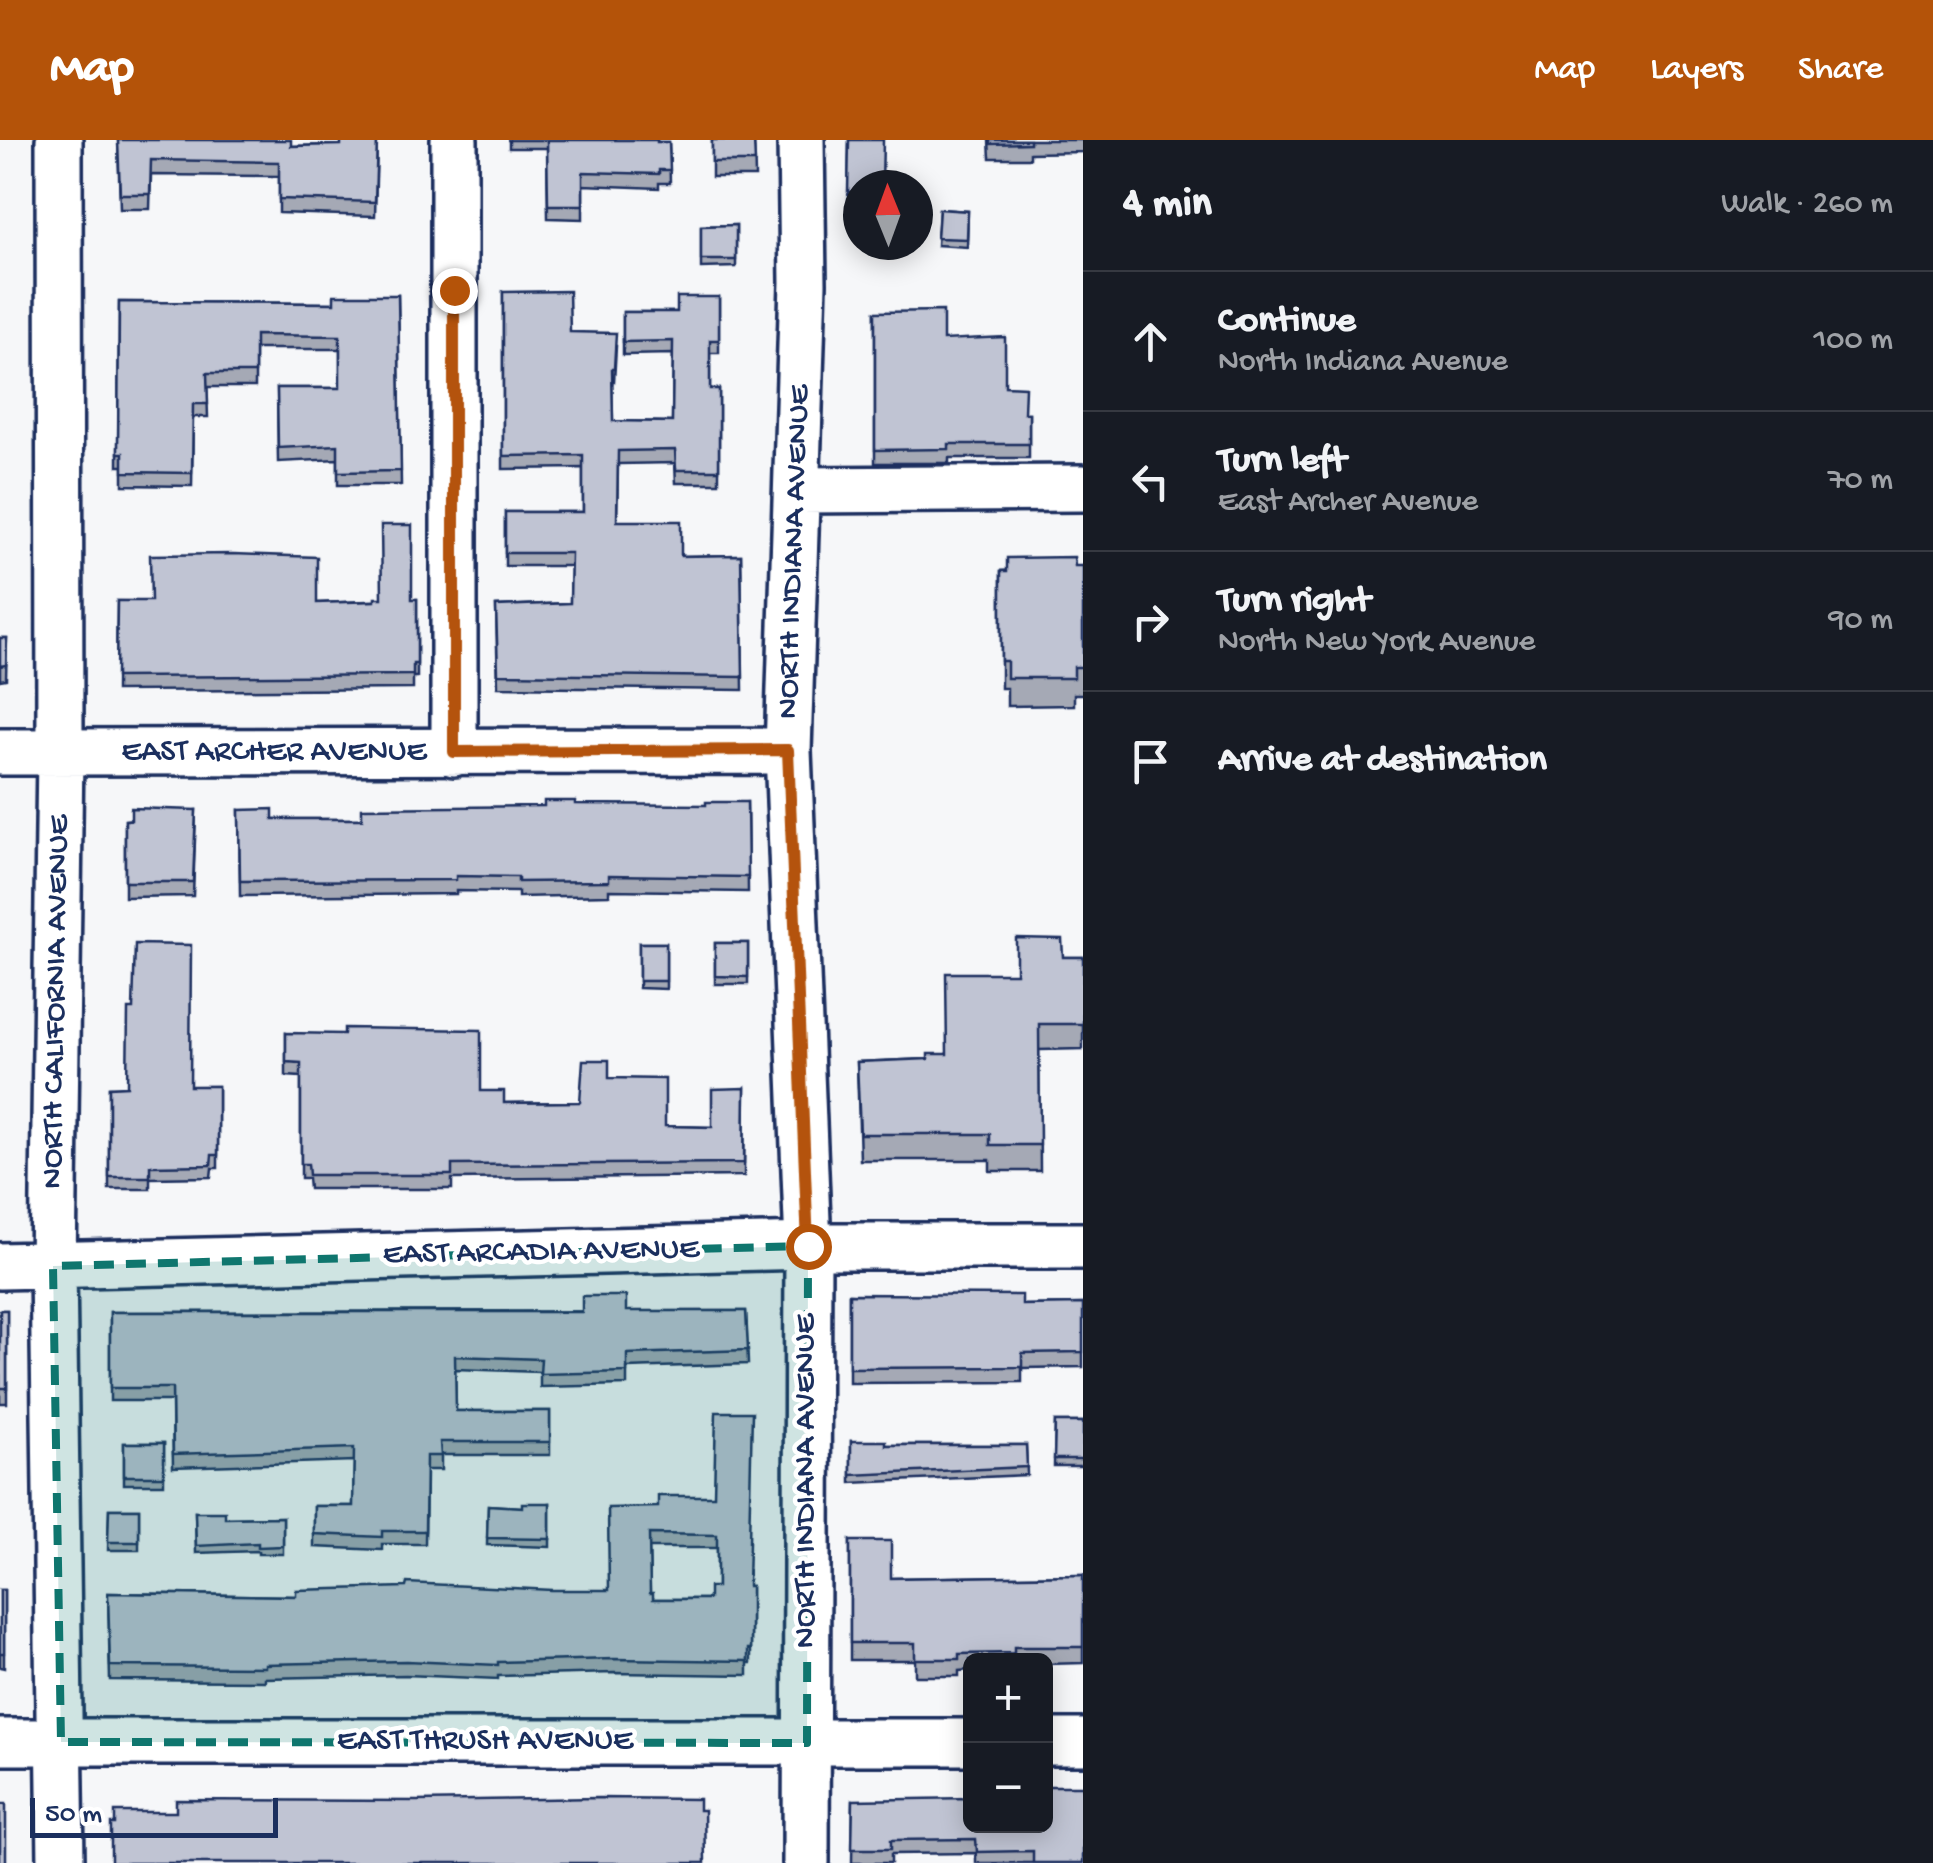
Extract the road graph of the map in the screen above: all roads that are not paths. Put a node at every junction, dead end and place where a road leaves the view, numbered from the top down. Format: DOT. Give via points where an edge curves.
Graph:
graph roads {
  1 [pos="59,140"];
  2 [pos="454,140"];
  3 [pos="801,140"];
  4 [pos="1083,488"];
  5 [pos="798,490"];
  6 [pos="788,750"];
  7 [pos="0,752"];
  8 [pos="454,752"];
  9 [pos="60,754"];
  10 [pos="808,1246"];
  11 [pos="1083,1246"];
  12 [pos="0,1266"];
  13 [pos="53,1266"];
  14 [pos="0,1742"];
  15 [pos="61,1742"];
  16 [pos="963,1742"];
  17 [pos="1053,1742"];
  18 [pos="1083,1742"];
  19 [pos="807,1743"];
  20 [pos="61,1863"];
  21 [pos="806,1863"];
  1 -- 9 [label="street, NORTH CALIFORNIA AVENUE"];
  2 -- 8 [label="street"];
  3 -- 5 [label="street, NORTH INDIANA AVENUE"];
  4 -- 5 [label="street"];
  5 -- 6 [label="street, NORTH INDIANA AVENUE"];
  6 -- 8 [label="street, EAST ARCHER AVENUE"];
  6 -- 10 [label="street, NORTH INDIANA AVENUE"];
  7 -- 9 [label="street, EAST ARCHER AVENUE"];
  8 -- 9 [label="street, EAST ARCHER AVENUE"];
  9 -- 13 [label="street, NORTH CALIFORNIA AVENUE"];
  10 -- 11 [label="street, EAST ARCADIA AVENUE"];
  10 -- 13 [label="street, EAST ARCADIA AVENUE"];
  10 -- 19 [label="street, NORTH INDIANA AVENUE"];
  12 -- 13 [label="street, EAST ARCADIA AVENUE"];
  13 -- 15 [label="street, NORTH CALIFORNIA AVENUE"];
  14 -- 15 [label="street, EAST THRUSH AVENUE"];
  15 -- 19 [label="street, EAST THRUSH AVENUE"];
  15 -- 20 [label="street, NORTH CALIFORNIA AVENUE"];
  16 -- 19 [label="street, EAST THRUSH AVENUE"];
  17 -- 18 [label="street"];
  19 -- 21 [label="street, NORTH INDIANA AVENUE"];
}
